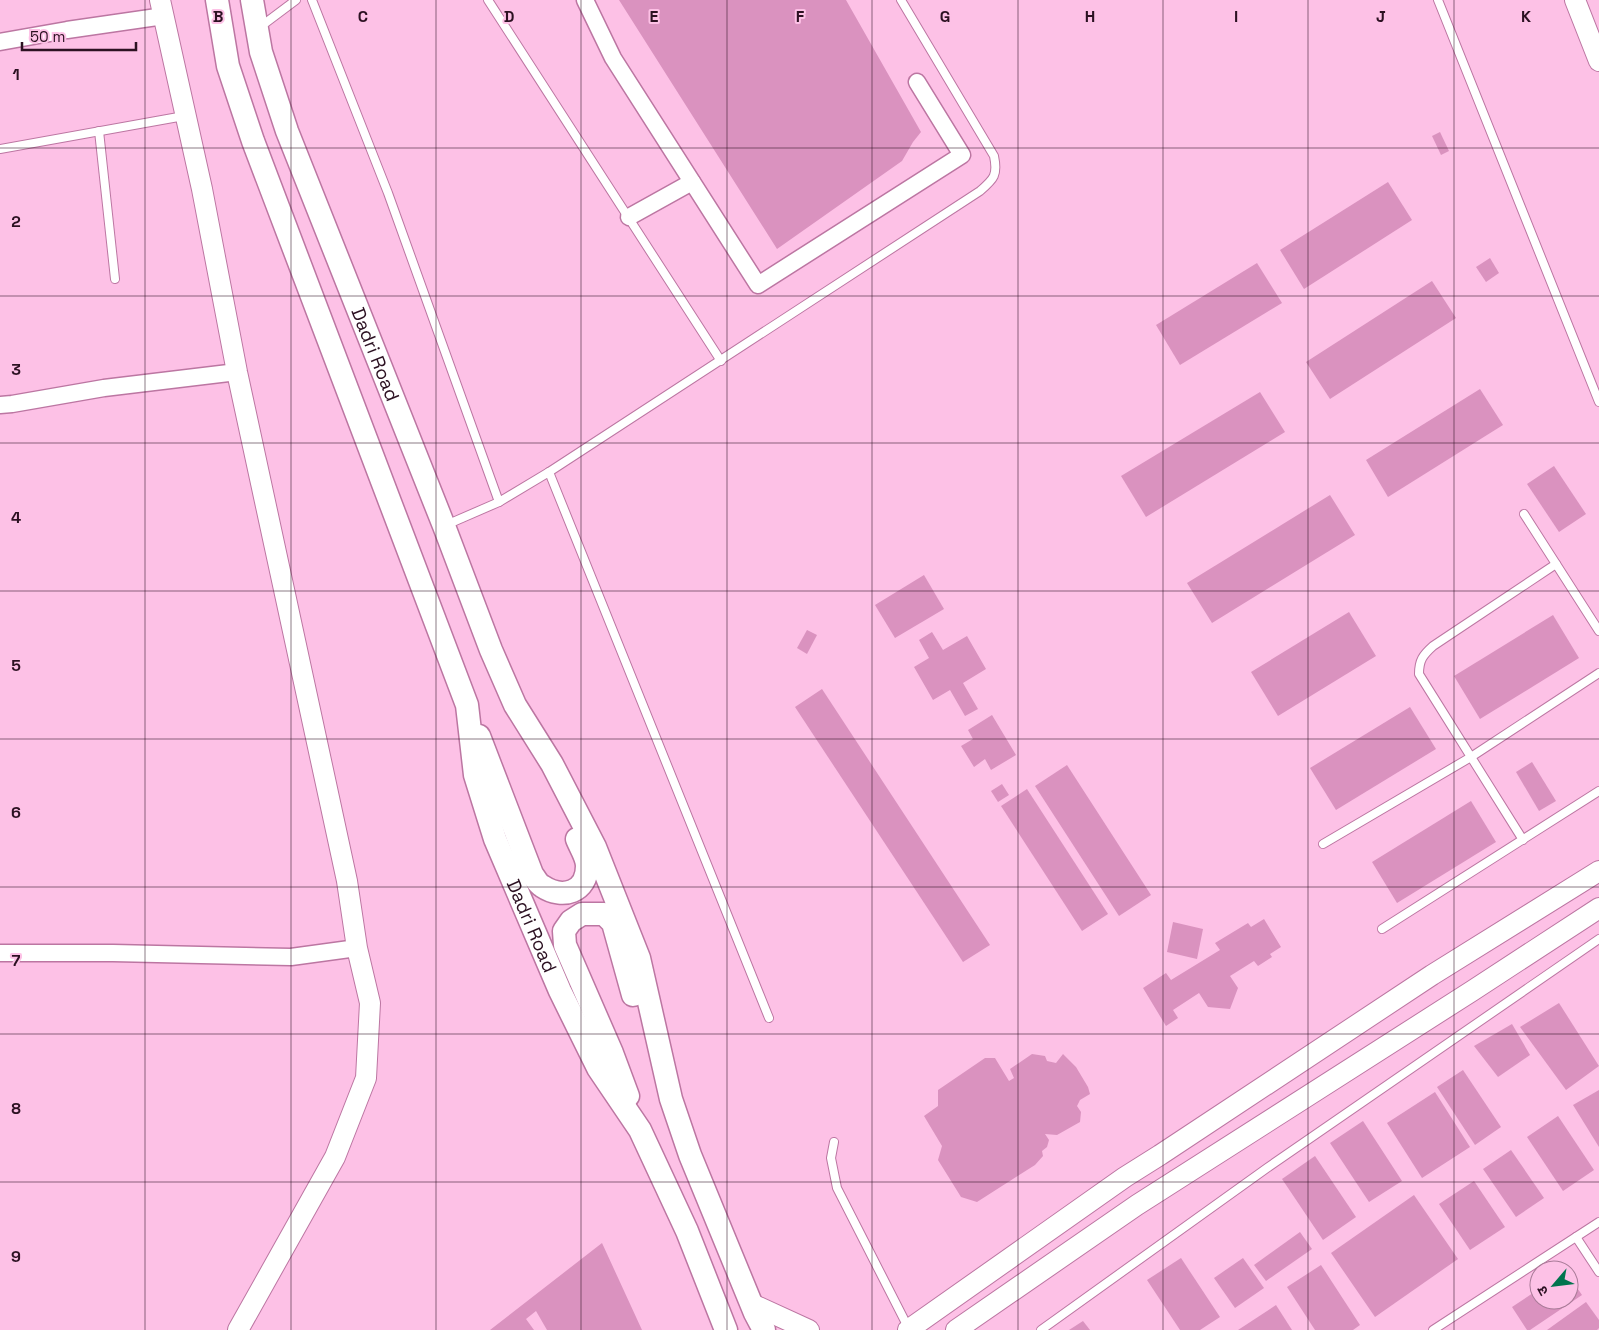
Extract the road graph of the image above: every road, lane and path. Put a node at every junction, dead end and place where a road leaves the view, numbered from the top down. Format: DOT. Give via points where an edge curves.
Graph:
graph roads {
  1 [pos="217,0"];
  2 [pos="252,0"];
  3 [pos="296,0"];
  4 [pos="312,0"];
  5 [pos="488,0"];
  6 [pos="585,0"];
  7 [pos="901,0"];
  8 [pos="1438,0"];
  9 [pos="1581,3"];
  10 [pos="162,8"];
  11 [pos="257,29"];
  12 [pos="0,42"];
  13 [pos="1599,61"];
  14 [pos="917,82"];
  15 [pos="186,116"];
  16 [pos="99,131"];
  17 [pos="0,149"];
  18 [pos="692,182"];
  19 [pos="629,217"];
  20 [pos="115,279"];
  21 [pos="721,361"];
  22 [pos="238,372"];
  23 [pos="1599,402"];
  24 [pos="0,405"];
  25 [pos="549,472"];
  26 [pos="499,502"];
  27 [pos="1524,514"];
  28 [pos="444,526"];
  29 [pos="1556,564"];
  30 [pos="1599,630"];
  31 [pos="1599,673"];
  32 [pos="467,705"];
  33 [pos="515,705"];
  34 [pos="1471,757"];
  35 [pos="1599,791"];
  36 [pos="1523,840"];
  37 [pos="1323,844"];
  38 [pos="1599,871"];
  39 [pos="1599,908"];
  40 [pos="1382,929"];
  41 [pos="1599,939"];
  42 [pos="357,948"];
  43 [pos="0,953"];
  44 [pos="769,1018"];
  45 [pos="671,1099"];
  46 [pos="640,1130"];
  47 [pos="834,1142"];
  48 [pos="1599,1222"];
  49 [pos="1576,1237"];
  50 [pos="1599,1272"];
  51 [pos="982,1278"];
  52 [pos="998,1300"];
  53 [pos="752,1304"];
  54 [pos="908,1329"];
  55 [pos="238,1330"];
  56 [pos="726,1330"];
  57 [pos="764,1330"];
  58 [pos="809,1330"];
  59 [pos="956,1330"];
  60 [pos="1042,1330"];
  61 [pos="1432,1330"];
  1 -- 32 [label="main road, Dadri Road" via="228,66 253,141"];
  2 -- 11 [label="main road, Dadri Road"];
  3 -- 11 [label="lane"];
  4 -- 26 [label="lane" via="388,193"];
  5 -- 19 [label="lane"];
  6 -- 18 [label="street" via="613,58"];
  7 -- 21 [label="lane" via="994,156 996,169 991,181"];
  8 -- 23 [label="lane"];
  9 -- 13 [label="street"];
  10 -- 12 [label="street"];
  10 -- 15 [label="street"];
  11 -- 28 [label="main road, Dadri Road" via="261,52 287,130"];
  14 -- 18 [label="street" via="962,154 758,285"];
  15 -- 16 [label="lane"];
  15 -- 22 [label="street"];
  16 -- 17 [label="lane"];
  16 -- 20 [label="lane"];
  18 -- 19 [label="street"];
  19 -- 21 [label="lane"];
  21 -- 25 [label="lane"];
  22 -- 24 [label="street" via="104,388"];
  22 -- 42 [label="street" via="348,881"];
  25 -- 26 [label="lane"];
  25 -- 44 [label="lane"];
  26 -- 28 [label="lane"];
  27 -- 29 [label="lane"];
  28 -- 33 [label="main road, Dadri Road"];
  29 -- 30 [label="lane"];
  29 -- 34 [label="lane" via="1434,646 1423,655 1419,664 1419,674"];
  31 -- 34 [label="lane"];
  32 -- 33 [label="main road, Dadri Road" via="532,874 541,886 558,894 573,892 585,880 587,864 572,825 545,778"];
  32 -- 46 [label="main road, Dadri Road" via="475,775 495,839 585,1043"];
  33 -- 45 [label="main road, Dadri Road" via="552,764 609,881 639,958"];
  34 -- 36 [label="lane"];
  34 -- 37 [label="lane"];
  35 -- 36 [label="lane"];
  36 -- 40 [label="lane"];
  38 -- 51 [label="street" via="1432,975 1125,1177"];
  39 -- 52 [label="street" via="1137,1205"];
  41 -- 60 [label="lane" via="1267,1168"];
  42 -- 43 [label="street" via="291,957 113,952"];
  42 -- 55 [label="street" via="370,1003 366,1078 335,1158"];
  45 -- 46 [label="main road, Dadri Road" via="641,1022 613,924 604,914 582,914 564,931 565,945 612,1053"];
  45 -- 53 [label="main road, Dadri Road" via="690,1155"];
  46 -- 56 [label="main road, Dadri Road" via="687,1231"];
  47 -- 54 [label="lane" via="831,1158 837,1188"];
  48 -- 49 [label="lane"];
  49 -- 50 [label="lane"];
  49 -- 61 [label="lane"];
  51 -- 52 [label="street"];
  51 -- 54 [label="street"];
  52 -- 59 [label="street"];
  53 -- 57 [label="main road, Dadri Road"];
  53 -- 58 [label="street"];
}
